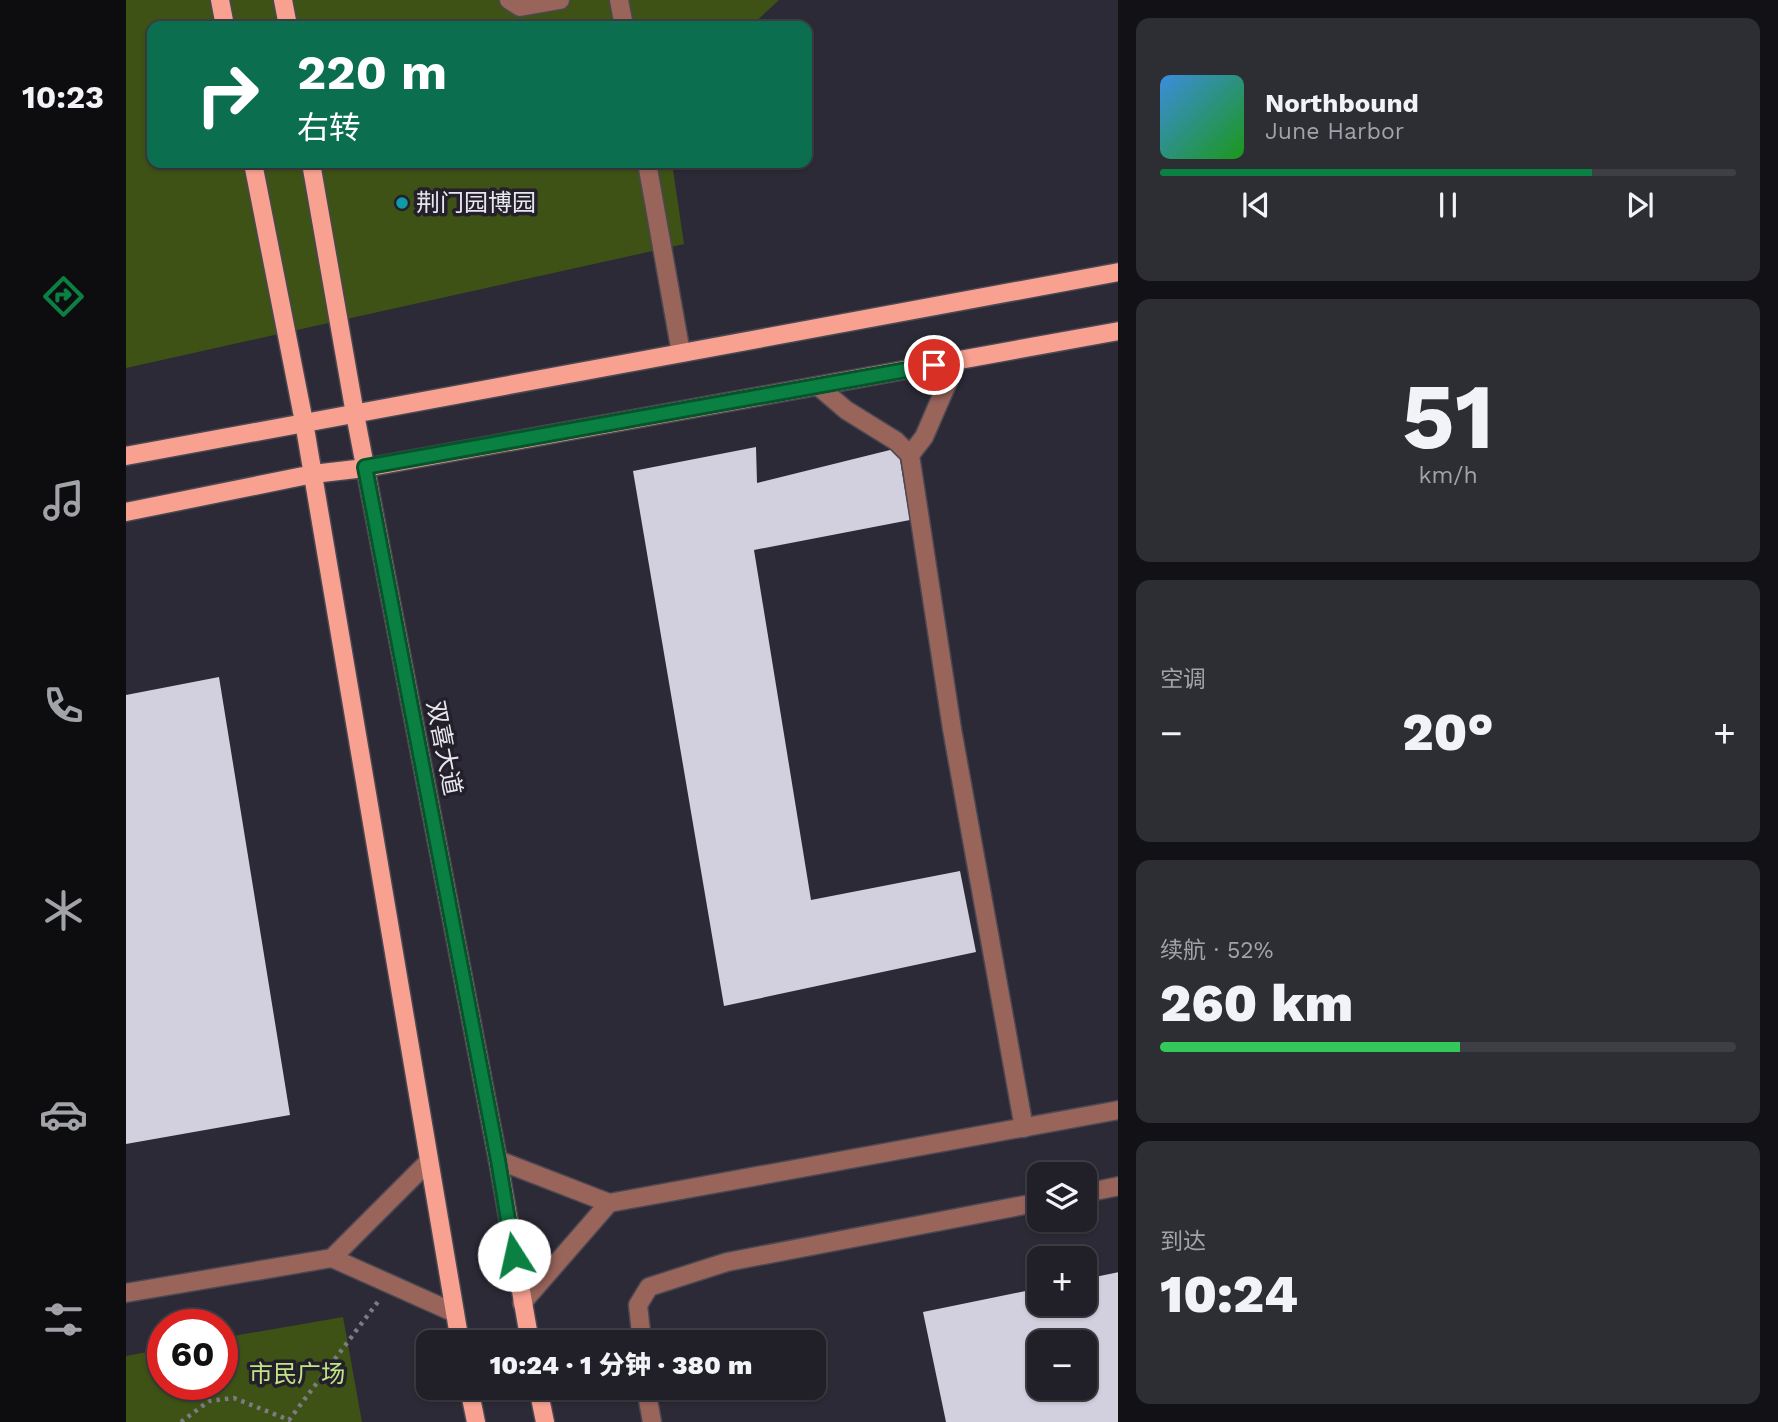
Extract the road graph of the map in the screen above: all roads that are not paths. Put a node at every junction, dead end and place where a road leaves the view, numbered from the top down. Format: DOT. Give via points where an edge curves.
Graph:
graph roads {
  1 [pos="220,0"];
  2 [pos="283,0"];
  3 [pos="509,0"];
  4 [pos="560,0"];
  5 [pos="619,0"];
  6 [pos="224,21"];
  7 [pos="287,21"];
  8 [pos="623,21"];
  9 [pos="254,168"];
  10 [pos="312,168"];
  11 [pos="649,168"];
  12 [pos="1118,272"];
  13 [pos="1118,331"];
  14 [pos="681,353"];
  15 [pos="957,361"];
  16 [pos="818,386"];
  17 [pos="355,414"];
  18 [pos="304,422"];
  19 [pos="911,455"];
  20 [pos="126,456"];
  21 [pos="365,467"];
  22 [pos="313,474"];
  23 [pos="126,512"];
  24 [pos="1118,1110"];
  25 [pos="1024,1128"];
  26 [pos="498,1160"];
  27 [pos="429,1161"];
  28 [pos="1118,1186"];
  29 [pos="1097,1190"];
  30 [pos="609,1203"];
  31 [pos="1027,1204"];
  32 [pos="332,1258"];
  33 [pos="126,1293"];
  34 [pos="522,1303"];
  35 [pos="455,1313"];
  36 [pos="458,1330"];
  37 [pos="528,1330"];
  38 [pos="641,1330"];
  39 [pos="471,1400"];
  40 [pos="540,1400"];
  41 [pos="648,1400"];
  42 [pos="476,1422"];
  43 [pos="545,1422"];
  44 [pos="652,1422"];
  1 -- 6 [label="main road"];
  2 -- 7 [label="main road"];
  3 -- 4 [label="street" via="520,7"];
  5 -- 8 [label="street"];
  9 -- 18 [label="main road"];
  10 -- 17 [label="main road, 双喜大道"];
  11 -- 14 [label="street"];
  12 -- 14 [label="main road"];
  13 -- 15 [label="main road"];
  14 -- 17 [label="main road"];
  15 -- 16 [label="main road"];
  15 -- 19 [label="street" via="924,437"];
  16 -- 19 [label="street"];
  16 -- 21 [label="main road"];
  17 -- 18 [label="main road"];
  17 -- 21 [label="main road, 双喜大道"];
  18 -- 20 [label="main road"];
  18 -- 22 [label="main road"];
  19 -- 25 [label="street" via="952,729"];
  21 -- 22 [label="main road"];
  21 -- 26 [label="main road, 双喜大道"];
  22 -- 23 [label="main road"];
  22 -- 27 [label="main road"];
  24 -- 25 [label="street"];
  25 -- 30 [label="street"];
  26 -- 30 [label="street"];
  26 -- 34 [label="main road, 双喜大道"];
  27 -- 32 [label="street"];
  27 -- 35 [label="main road"];
  28 -- 29 [label="street"];
  30 -- 34 [label="street"];
  31 -- 38 [label="street" via="727,1262 649,1287 638,1305"];
  32 -- 33 [label="street"];
  32 -- 35 [label="street"];
  34 -- 37 [label="main road, 双喜大道"];
  35 -- 36 [label="main road"];
  39 -- 42 [label="main road"];
  40 -- 43 [label="main road"];
  41 -- 44 [label="street"];
}
